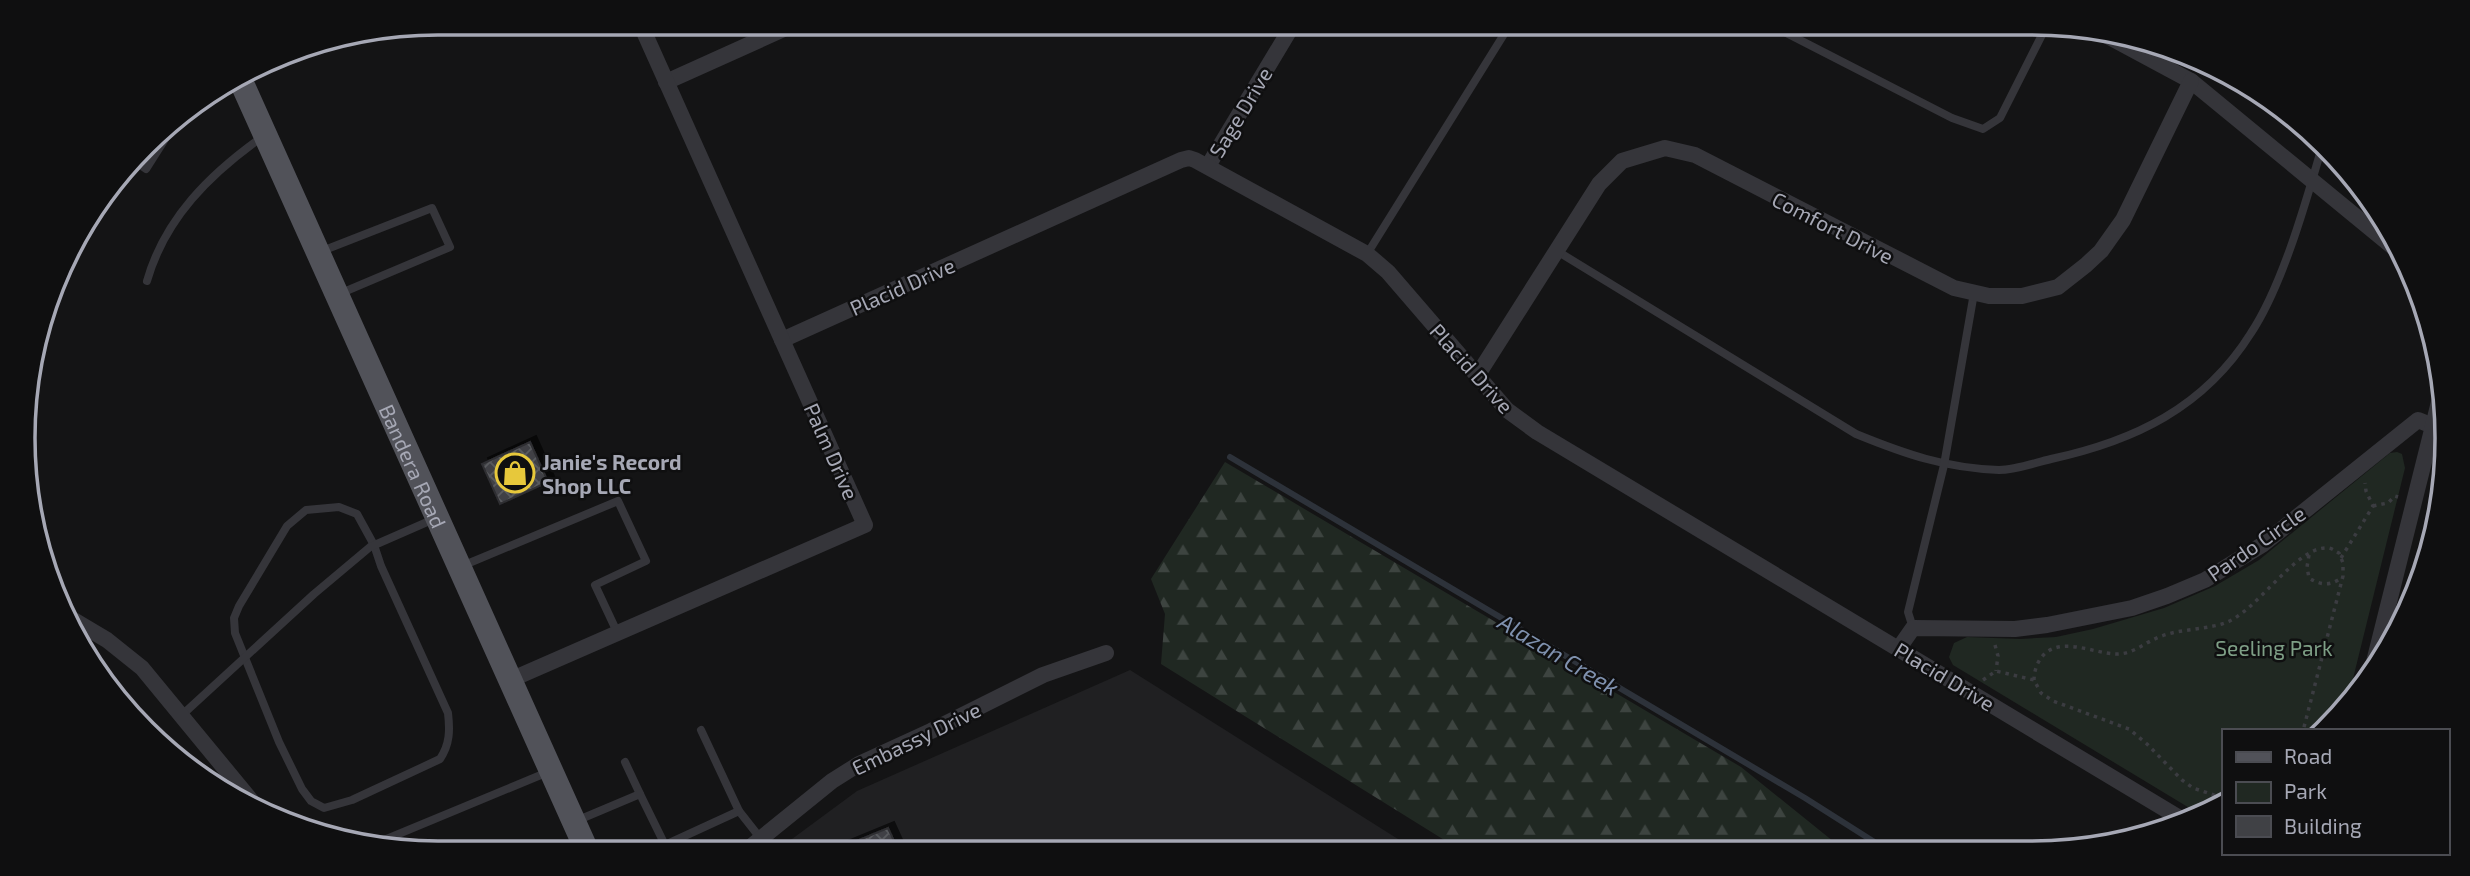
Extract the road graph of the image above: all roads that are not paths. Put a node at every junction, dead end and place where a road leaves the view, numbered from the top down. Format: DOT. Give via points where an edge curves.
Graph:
graph roads {
  1 [pos="645,35"];
  2 [pos="771,35"];
  3 [pos="1287,35"];
  4 [pos="1504,35"];
  5 [pos="1790,35"];
  6 [pos="2042,35"];
  7 [pos="2126,47"];
  8 [pos="2192,81"];
  9 [pos="667,82"];
  10 [pos="243,86"];
  11 [pos="265,135"];
  12 [pos="161,146"];
  13 [pos="2319,156"];
  14 [pos="141,166"];
  15 [pos="1208,166"];
  16 [pos="2312,181"];
  17 [pos="2382,239"];
  18 [pos="1557,251"];
  19 [pos="317,252"];
  20 [pos="1367,254"];
  21 [pos="147,281"];
  22 [pos="1974,293"];
  23 [pos="337,295"];
  24 [pos="782,340"];
  25 [pos="1477,376"];
  26 [pos="2434,421"];
  27 [pos="2433,426"];
  28 [pos="1944,465"];
  29 [pos="437,518"];
  30 [pos="374,545"];
  31 [pos="459,568"];
  32 [pos="82,625"];
  33 [pos="1913,628"];
  34 [pos="618,634"];
  35 [pos="2379,644"];
  36 [pos="1899,648"];
  37 [pos="1106,653"];
  38 [pos="246,656"];
  39 [pos="510,680"];
  40 [pos="182,715"];
  41 [pos="701,730"];
  42 [pos="625,762"];
  43 [pos="550,771"];
  44 [pos="243,791"];
  45 [pos="640,794"];
  46 [pos="739,811"];
  47 [pos="2174,815"];
  48 [pos="388,838"];
  49 [pos="581,838"];
  50 [pos="761,839"];
  51 [pos="663,841"];
  52 [pos="674,841"];
  53 [pos="758,841"];
  1 -- 9 [label="street, Palm Drive"];
  2 -- 9 [label="street"];
  3 -- 15 [label="street, Sage Drive"];
  4 -- 20 [label="lane"];
  5 -- 6 [label="lane" via="1952,118 1983,129 2000,118"];
  7 -- 8 [label="street"];
  8 -- 16 [label="street"];
  8 -- 22 [label="street, Comfort Drive" via="2123,220 2101,251 2058,287 2022,296"];
  9 -- 24 [label="street, Palm Drive"];
  10 -- 11 [label="main road, Bandera Road"];
  11 -- 19 [label="main road, Bandera Road"];
  11 -- 21 [label="lane" via="198,190 167,230"];
  12 -- 14 [label="lane" via="146,169"];
  13 -- 16 [label="lane"];
  15 -- 20 [label="street, Placid Drive"];
  15 -- 24 [label="street, Placid Drive" via="1189,158 1181,160"];
  16 -- 17 [label="street"];
  16 -- 28 [label="lane" via="2278,278 2252,333 2217,379 2155,425 2093,450 2002,470"];
  18 -- 22 [label="street, Comfort Drive" via="1600,184 1622,161 1665,148 1695,156 1932,278"];
  18 -- 25 [label="street, Comfort Drive"];
  18 -- 28 [label="lane" via="1856,434"];
  19 -- 23 [label="main road, Bandera Road"];
  19 -- 23 [label="lane" via="432,208 450,247"];
  20 -- 25 [label="street, Placid Drive" via="1388,272"];
  22 -- 28 [label="lane"];
  23 -- 29 [label="main road, Bandera Road"];
  24 -- 34 [label="street, Palm Drive" via="865,526"];
  25 -- 36 [label="street, Placid Drive" via="1507,410 1537,432"];
  26 -- 27 [label="street"];
  27 -- 33 [label="street, Pardo Circle" via="2418,420 2262,545 2205,580 2144,604 2047,625"];
  27 -- 35 [label="street"];
  28 -- 33 [label="lane" via="1908,612"];
  29 -- 30 [label="lane"];
  29 -- 31 [label="main road, Bandera Road"];
  30 -- 38 [label="lane"];
  30 -- 38 [label="lane" via="357,514 339,507 306,510 287,526 234,618 235,633"];
  30 -- 38 [label="lane" via="448,713 447,748 440,759 352,800 324,808 302,789"];
  31 -- 34 [label="lane" via="618,501 646,561 596,585"];
  31 -- 39 [label="main road, Bandera Road"];
  32 -- 40 [label="street" via="142,668"];
  33 -- 36 [label="street"];
  34 -- 39 [label="street, Palm Drive"];
  36 -- 47 [label="street, Placid Drive"];
  37 -- 50 [label="street, Embassy Drive" via="1043,675 859,764"];
  38 -- 40 [label="lane"];
  39 -- 43 [label="main road, Bandera Road"];
  40 -- 44 [label="street"];
  41 -- 46 [label="lane"];
  42 -- 45 [label="lane"];
  43 -- 48 [label="lane"];
  43 -- 49 [label="main road, Bandera Road"];
  45 -- 49 [label="lane"];
  45 -- 51 [label="lane"];
  46 -- 50 [label="lane"];
  46 -- 52 [label="lane"];
  50 -- 53 [label="street, Embassy Drive"];
}
